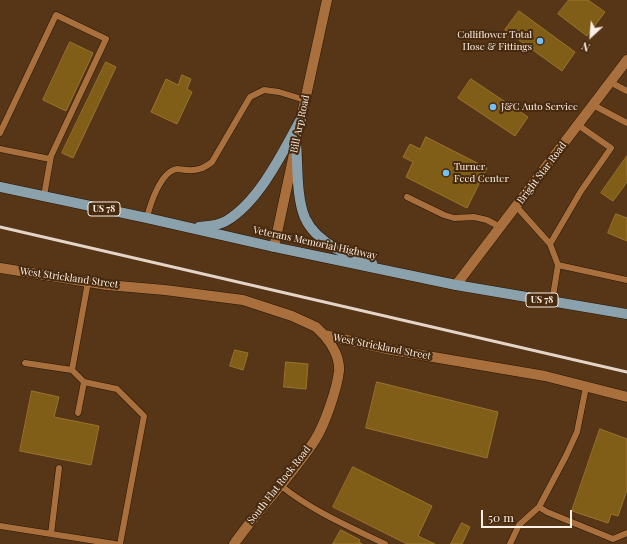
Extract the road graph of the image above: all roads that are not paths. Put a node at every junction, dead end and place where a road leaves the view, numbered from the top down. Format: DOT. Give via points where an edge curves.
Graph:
graph roads {
  1 [pos="327,0"];
  2 [pos="627,60"];
  3 [pos="623,70"];
  4 [pos="610,82"];
  5 [pos="627,90"];
  6 [pos="305,100"];
  7 [pos="593,105"];
  8 [pos="301,119"];
  9 [pos="627,123"];
  10 [pos="578,125"];
  11 [pos="0,133"];
  12 [pos="296,142"];
  13 [pos="0,149"];
  14 [pos="50,159"];
  15 [pos="0,187"];
  16 [pos="44,196"];
  17 [pos="407,197"];
  18 [pos="516,206"];
  19 [pos="147,218"];
  20 [pos="500,227"];
  21 [pos="189,228"];
  22 [pos="550,244"];
  23 [pos="274,247"];
  24 [pos="558,265"];
  25 [pos="0,268"];
  26 [pos="398,273"];
  27 [pos="627,280"];
  28 [pos="88,282"];
  29 [pos="456,285"];
  30 [pos="552,302"];
  31 [pos="627,314"];
  32 [pos="324,335"];
  33 [pos="25,363"];
  34 [pos="72,370"];
  35 [pos="84,382"];
  36 [pos="586,387"];
  37 [pos="627,397"];
  38 [pos="78,413"];
  39 [pos="59,468"];
  40 [pos="280,485"];
  41 [pos="539,507"];
  42 [pos="0,526"];
  43 [pos="627,533"];
  44 [pos="51,534"];
  45 [pos="94,542"];
  46 [pos="116,544"];
  47 [pos="120,544"];
  48 [pos="234,544"];
  49 [pos="384,544"];
  50 [pos="510,544"];
  1 -- 6 [label="street, Bill Arp Road"];
  2 -- 3 [label="street, Bright Star Road"];
  3 -- 4 [label="street, Bright Star Road"];
  4 -- 5 [label="lane"];
  4 -- 7 [label="street, Bright Star Road"];
  6 -- 8 [label="street, Bill Arp Road"];
  6 -- 19 [label="lane" via="264,90 250,97 212,162 195,171 177,169 168,173 159,186"];
  7 -- 9 [label="lane"];
  7 -- 10 [label="street, Bright Star Road"];
  8 -- 12 [label="street, Bill Arp Road"];
  8 -- 21 [label="main road" via="270,173 240,211 225,222"];
  10 -- 18 [label="street, Bright Star Road"];
  10 -- 22 [label="lane" via="611,148 581,191"];
  11 -- 14 [label="lane" via="56,15 106,39"];
  12 -- 23 [label="street, Bill Arp Road"];
  12 -- 26 [label="main road" via="301,204 305,218 313,231 336,249"];
  13 -- 14 [label="lane"];
  14 -- 16 [label="lane"];
  15 -- 16 [label="main road, Veterans Memorial Highway / US 78"];
  16 -- 19 [label="main road, Veterans Memorial Highway / US 78"];
  17 -- 20 [label="lane" via="444,215 487,220"];
  18 -- 20 [label="street, Bright Star Road"];
  18 -- 22 [label="lane"];
  19 -- 21 [label="main road, Veterans Memorial Highway / US 78"];
  20 -- 29 [label="street, Bright Star Road"];
  21 -- 23 [label="main road, Veterans Memorial Highway / US 78"];
  22 -- 24 [label="lane"];
  23 -- 26 [label="main road, Veterans Memorial Highway / US 78"];
  24 -- 27 [label="lane"];
  24 -- 30 [label="lane"];
  25 -- 28 [label="street, West Strickland Street"];
  26 -- 29 [label="main road, Veterans Memorial Highway / US 78"];
  28 -- 32 [label="street, West Strickland Street" via="243,300 292,316 316,327"];
  28 -- 34 [label="lane"];
  29 -- 30 [label="main road, Veterans Memorial Highway / US 78"];
  30 -- 31 [label="main road, Veterans Memorial Highway / US 78"];
  32 -- 36 [label="street, West Strickland Street" via="392,350 545,376"];
  32 -- 40 [label="street, South Flat Rock Road" via="337,356 339,370 331,404 315,439"];
  33 -- 34 [label="lane"];
  34 -- 35 [label="lane"];
  35 -- 38 [label="lane"];
  35 -- 47 [label="lane" via="117,389 144,416"];
  36 -- 37 [label="street, West Strickland Street"];
  36 -- 41 [label="lane" via="577,432"];
  39 -- 44 [label="lane"];
  40 -- 48 [label="street, South Flat Rock Road"];
  40 -- 49 [label="lane" via="320,513"];
  41 -- 43 [label="lane" via="613,539"];
  41 -- 50 [label="lane" via="519,525"];
  42 -- 44 [label="lane"];
  44 -- 45 [label="lane"];
  45 -- 46 [label="lane"];
}
